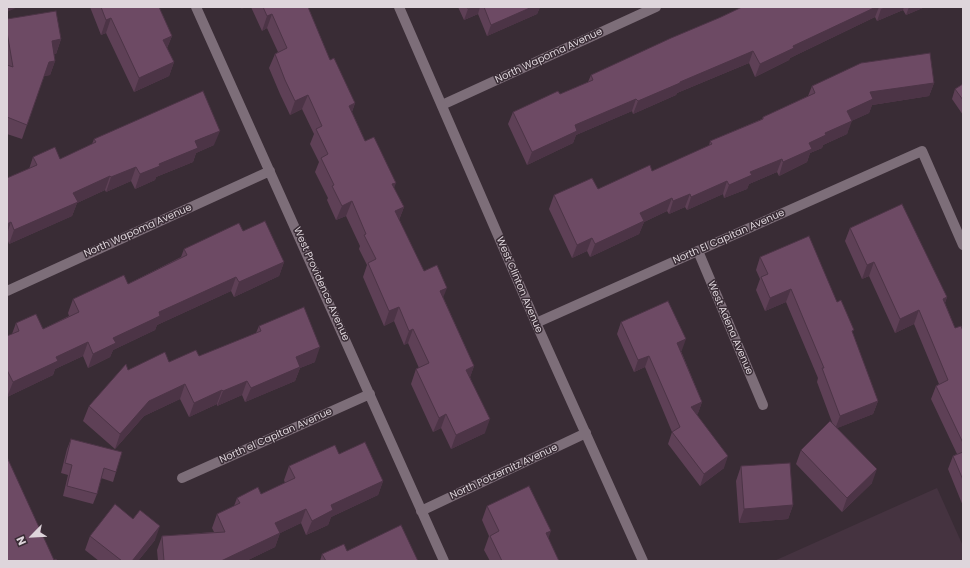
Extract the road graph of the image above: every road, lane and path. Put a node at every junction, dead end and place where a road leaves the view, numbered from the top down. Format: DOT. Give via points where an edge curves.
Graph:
graph roads {
  1 [pos="196,7"];
  2 [pos="399,7"];
  3 [pos="656,7"];
  4 [pos="442,105"];
  5 [pos="270,171"];
  6 [pos="963,245"];
  7 [pos="698,251"];
  8 [pos="7,291"];
  9 [pos="536,323"];
  10 [pos="370,394"];
  11 [pos="763,404"];
  12 [pos="586,433"];
  13 [pos="182,478"];
  14 [pos="421,510"];
  15 [pos="444,561"];
  16 [pos="643,561"];
  1 -- 5 [label="street, West Providence Avenue"];
  2 -- 4 [label="street, West Clinton Avenue"];
  3 -- 4 [label="street, North Wapoma Avenue"];
  4 -- 9 [label="street, West Clinton Avenue"];
  5 -- 8 [label="street, North Wapoma Avenue"];
  5 -- 10 [label="street, West Providence Avenue"];
  6 -- 7 [label="street, North El Capitan Avenue" via="922,151"];
  7 -- 9 [label="street, North El Capitan Avenue"];
  7 -- 11 [label="street, West Adena Avenue"];
  9 -- 12 [label="street, West Clinton Avenue"];
  10 -- 13 [label="street, North el Capitan Avenue"];
  10 -- 14 [label="street, West Providence Avenue"];
  12 -- 14 [label="street, North Potzernitz Avenue"];
  12 -- 16 [label="street, West Clinton Avenue"];
  14 -- 15 [label="street, West Providence Avenue"];
}
